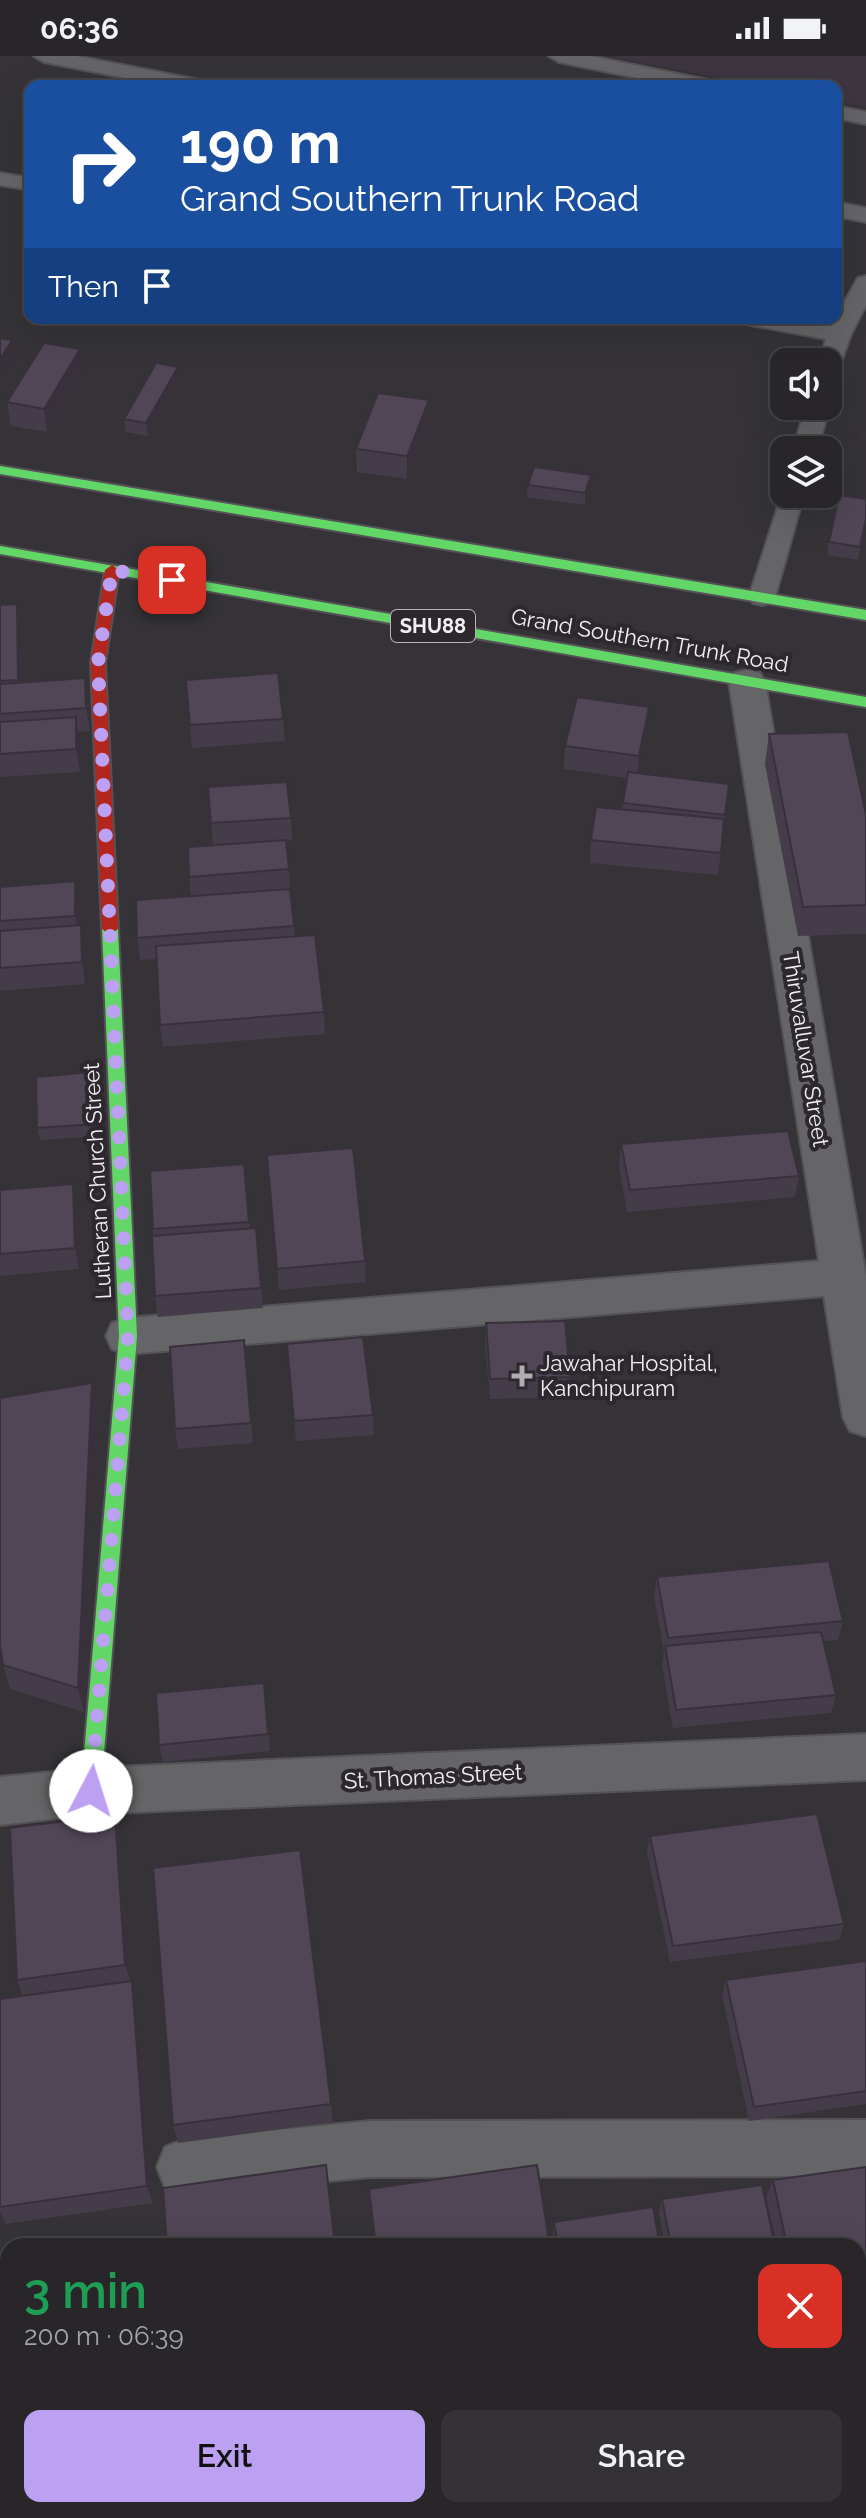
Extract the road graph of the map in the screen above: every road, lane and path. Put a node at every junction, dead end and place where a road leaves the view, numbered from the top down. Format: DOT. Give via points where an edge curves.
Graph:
graph roads {
  1 [pos="44,56"];
  2 [pos="559,56"];
  3 [pos="168,80"];
  4 [pos="678,80"];
  5 [pos="842,113"];
  6 [pos="866,118"];
  7 [pos="0,179"];
  8 [pos="24,183"];
  9 [pos="842,210"];
  10 [pos="866,215"];
  11 [pos="866,283"];
  12 [pos="784,324"];
  13 [pos="839,334"];
  14 [pos="835,348"];
  15 [pos="0,470"];
  16 [pos="788,508"];
  17 [pos="0,550"];
  18 [pos="112,570"];
  19 [pos="762,597"];
  20 [pos="866,615"];
  21 [pos="747,682"];
  22 [pos="866,702"];
  23 [pos="844,1277"];
  24 [pos="128,1336"];
  25 [pos="866,1417"];
  26 [pos="866,1757"];
  27 [pos="91,1791"];
  28 [pos="0,1801"];
  29 [pos="866,2148"];
  30 [pos="185,2167"];
  1 -- 3 [label="lane"];
  2 -- 4 [label="lane"];
  5 -- 6 [label="lane"];
  7 -- 8 [label="lane"];
  9 -- 10 [label="lane"];
  11 -- 13 [label="lane"];
  12 -- 13 [label="lane"];
  13 -- 14 [label="lane"];
  15 -- 19 [label="main road"];
  16 -- 19 [label="lane"];
  17 -- 18 [label="main road, Grand Southern Trunk Road / SHU88"];
  18 -- 21 [label="main road, Grand Southern Trunk Road / SHU88"];
  18 -- 24 [label="main road, Lutheran Church Street" via="98,663"];
  19 -- 20 [label="main road"];
  21 -- 22 [label="main road, Grand Southern Trunk Road / SHU88"];
  21 -- 23 [label="street, Thiruvalluvar Street"];
  23 -- 24 [label="street"];
  23 -- 25 [label="street, Thiruvalluvar Street"];
  24 -- 27 [label="main road, Lutheran Church Street"];
  26 -- 27 [label="street, St. Thomas Street"];
  27 -- 28 [label="street, St. Thomas Street"];
  29 -- 30 [label="street" via="370,2149"];
}
